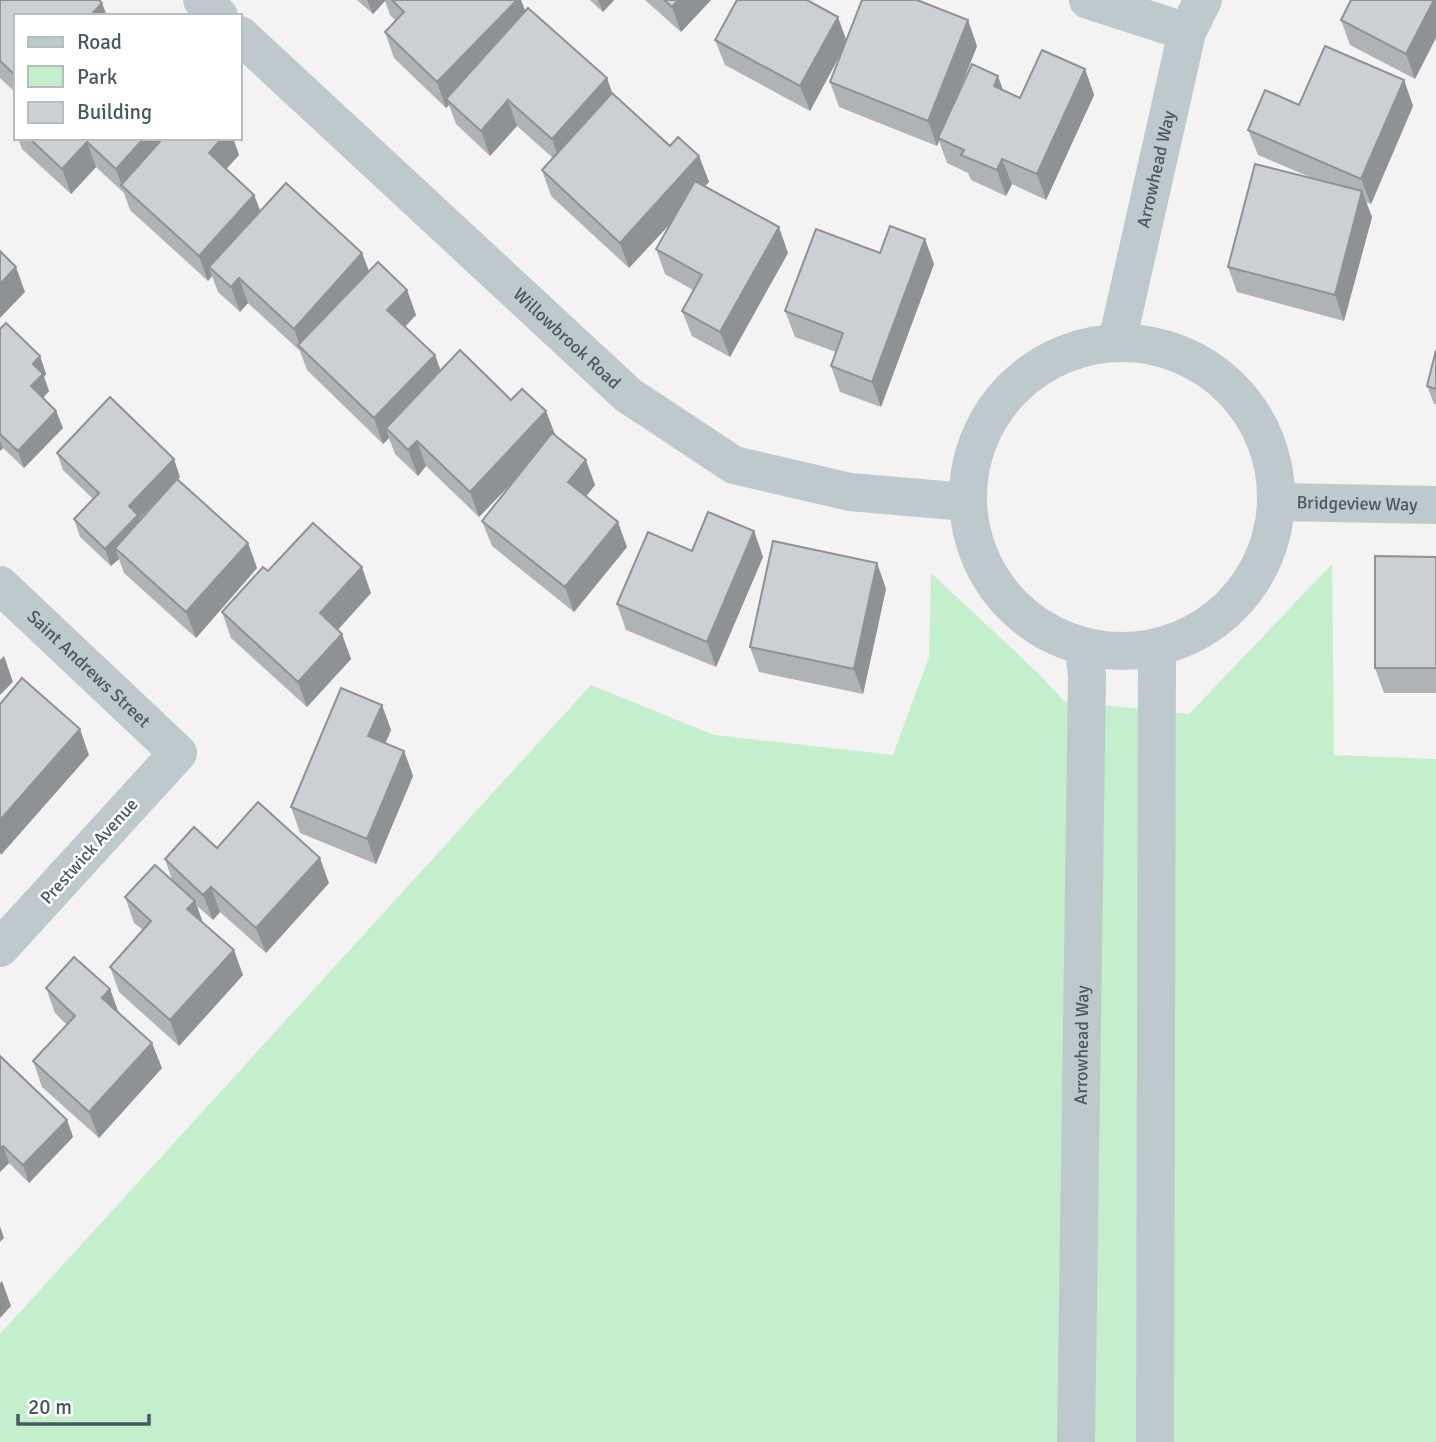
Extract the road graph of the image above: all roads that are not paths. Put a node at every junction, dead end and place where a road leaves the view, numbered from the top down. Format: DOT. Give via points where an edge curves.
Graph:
graph roads {
  1 [pos="202,0"];
  2 [pos="1088,0"];
  3 [pos="217,14"];
  4 [pos="1195,16"];
  5 [pos="242,37"];
  6 [pos="1117,342"];
  7 [pos="966,502"];
  8 [pos="1278,502"];
  9 [pos="1436,505"];
  10 [pos="0,585"];
  11 [pos="1084,648"];
  12 [pos="1157,649"];
  13 [pos="177,753"];
  14 [pos="0,948"];
  15 [pos="1076,1442"];
  16 [pos="1155,1442"];
  1 -- 3 [label="street"];
  2 -- 4 [label="street"];
  4 -- 6 [label="street, Arrowhead Way"];
  5 -- 7 [label="street, Willowbrook Road" via="628,395 734,465 849,492"];
  6 -- 7 [label="street" via="1058,356 1009,390 977,442"];
  6 -- 8 [label="street" via="1180,352 1233,387 1267,440"];
  7 -- 11 [label="street" via="976,551 1000,595 1038,628"];
  8 -- 9 [label="street, Bridgeview Way"];
  8 -- 12 [label="street" via="1261,568 1217,620"];
  10 -- 13 [label="street, Saint Andrews Street"];
  11 -- 12 [label="street"];
  11 -- 15 [label="street, Arrowhead Way"];
  12 -- 16 [label="street"];
  13 -- 14 [label="street, Prestwick Avenue"];
}
